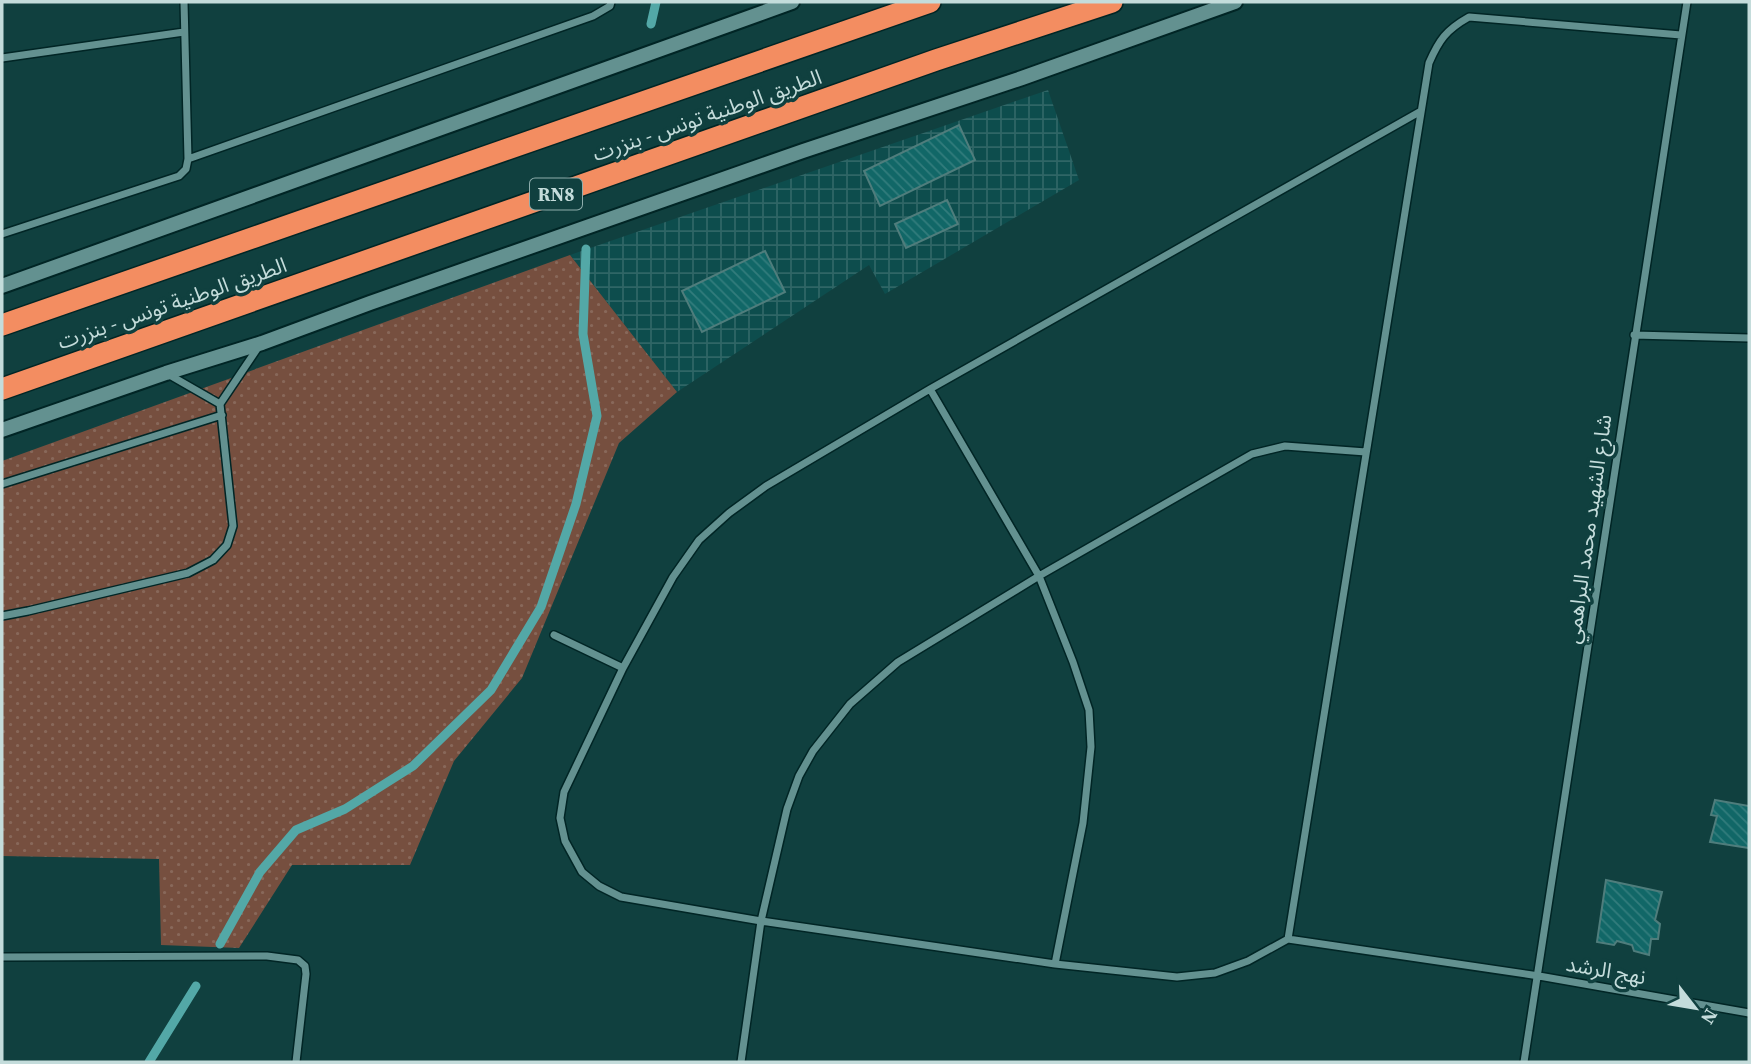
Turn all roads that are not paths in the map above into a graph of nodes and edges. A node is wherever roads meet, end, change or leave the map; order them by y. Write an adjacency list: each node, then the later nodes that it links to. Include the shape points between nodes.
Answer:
1 (184, 2): 8 (street)
2 (611, 2): 12 (street, via 593,16)
3 (792, 2): 14 (main road)
4 (930, 2): 15 (highway, الطريق الوطنية تونس - بنزرت)
5 (1112, 2): 20 (highway, الطريق الوطنية تونس - بنزرت / RN8)
6 (1235, 2): 18 (main road)
7 (1686, 2): 9 (street, شارع الشهيد محمد البراهمي)
8 (184, 32): 10 (street); 12 (street)
9 (1681, 35): 11 (street, via 1469,17 1451,27 1438,44 1429,63); 16 (street, شارع الشهيد محمد البراهمي)
10 (2, 58)
11 (1421, 111): 21 (street); 25 (street)
12 (188, 159): 13 (street, via 179,176)
13 (2, 234)
14 (2, 286)
15 (2, 326)
16 (1634, 335): 17 (street); 35 (street, شارع الشهيد محمد البراهمي)
17 (1749, 338)
18 (262, 343): 19 (main road); 22 (street)
19 (166, 373): 22 (street); 24 (main road)
20 (2, 389)
21 (930, 389): 27 (street); 30 (street, via 766,486 699,540)
22 (220, 404): 23 (street)
23 (222, 415): 26 (street); 28 (street, via 233,526 227,545 213,560 188,573)
24 (2, 430)
25 (1366, 452): 27 (street, via 1285,446 1252,454); 32 (street)
26 (2, 484)
27 (1039, 576): 31 (street, via 898,662 850,704 799,776); 34 (street, via 1089,710 1091,747 1083,823)
28 (2, 616)
29 (554, 635): 30 (street)
30 (623, 668): 31 (street, via 564,793 560,818 573,858 599,886 621,897)
31 (761, 921): 34 (street); 38 (street)
32 (1288, 939): 34 (street, via 1214,973 1177,976); 35 (street, نهج الرشد)
33 (2, 957): 37 (street, via 267,956 298,960 306,974)
34 (1055, 964)
35 (1539, 976): 36 (street, نهج الرشد); 39 (street, شارع الشهيد محمد البراهمي)
36 (1749, 1013)
37 (296, 1062)
38 (741, 1062)
39 (1524, 1062)

